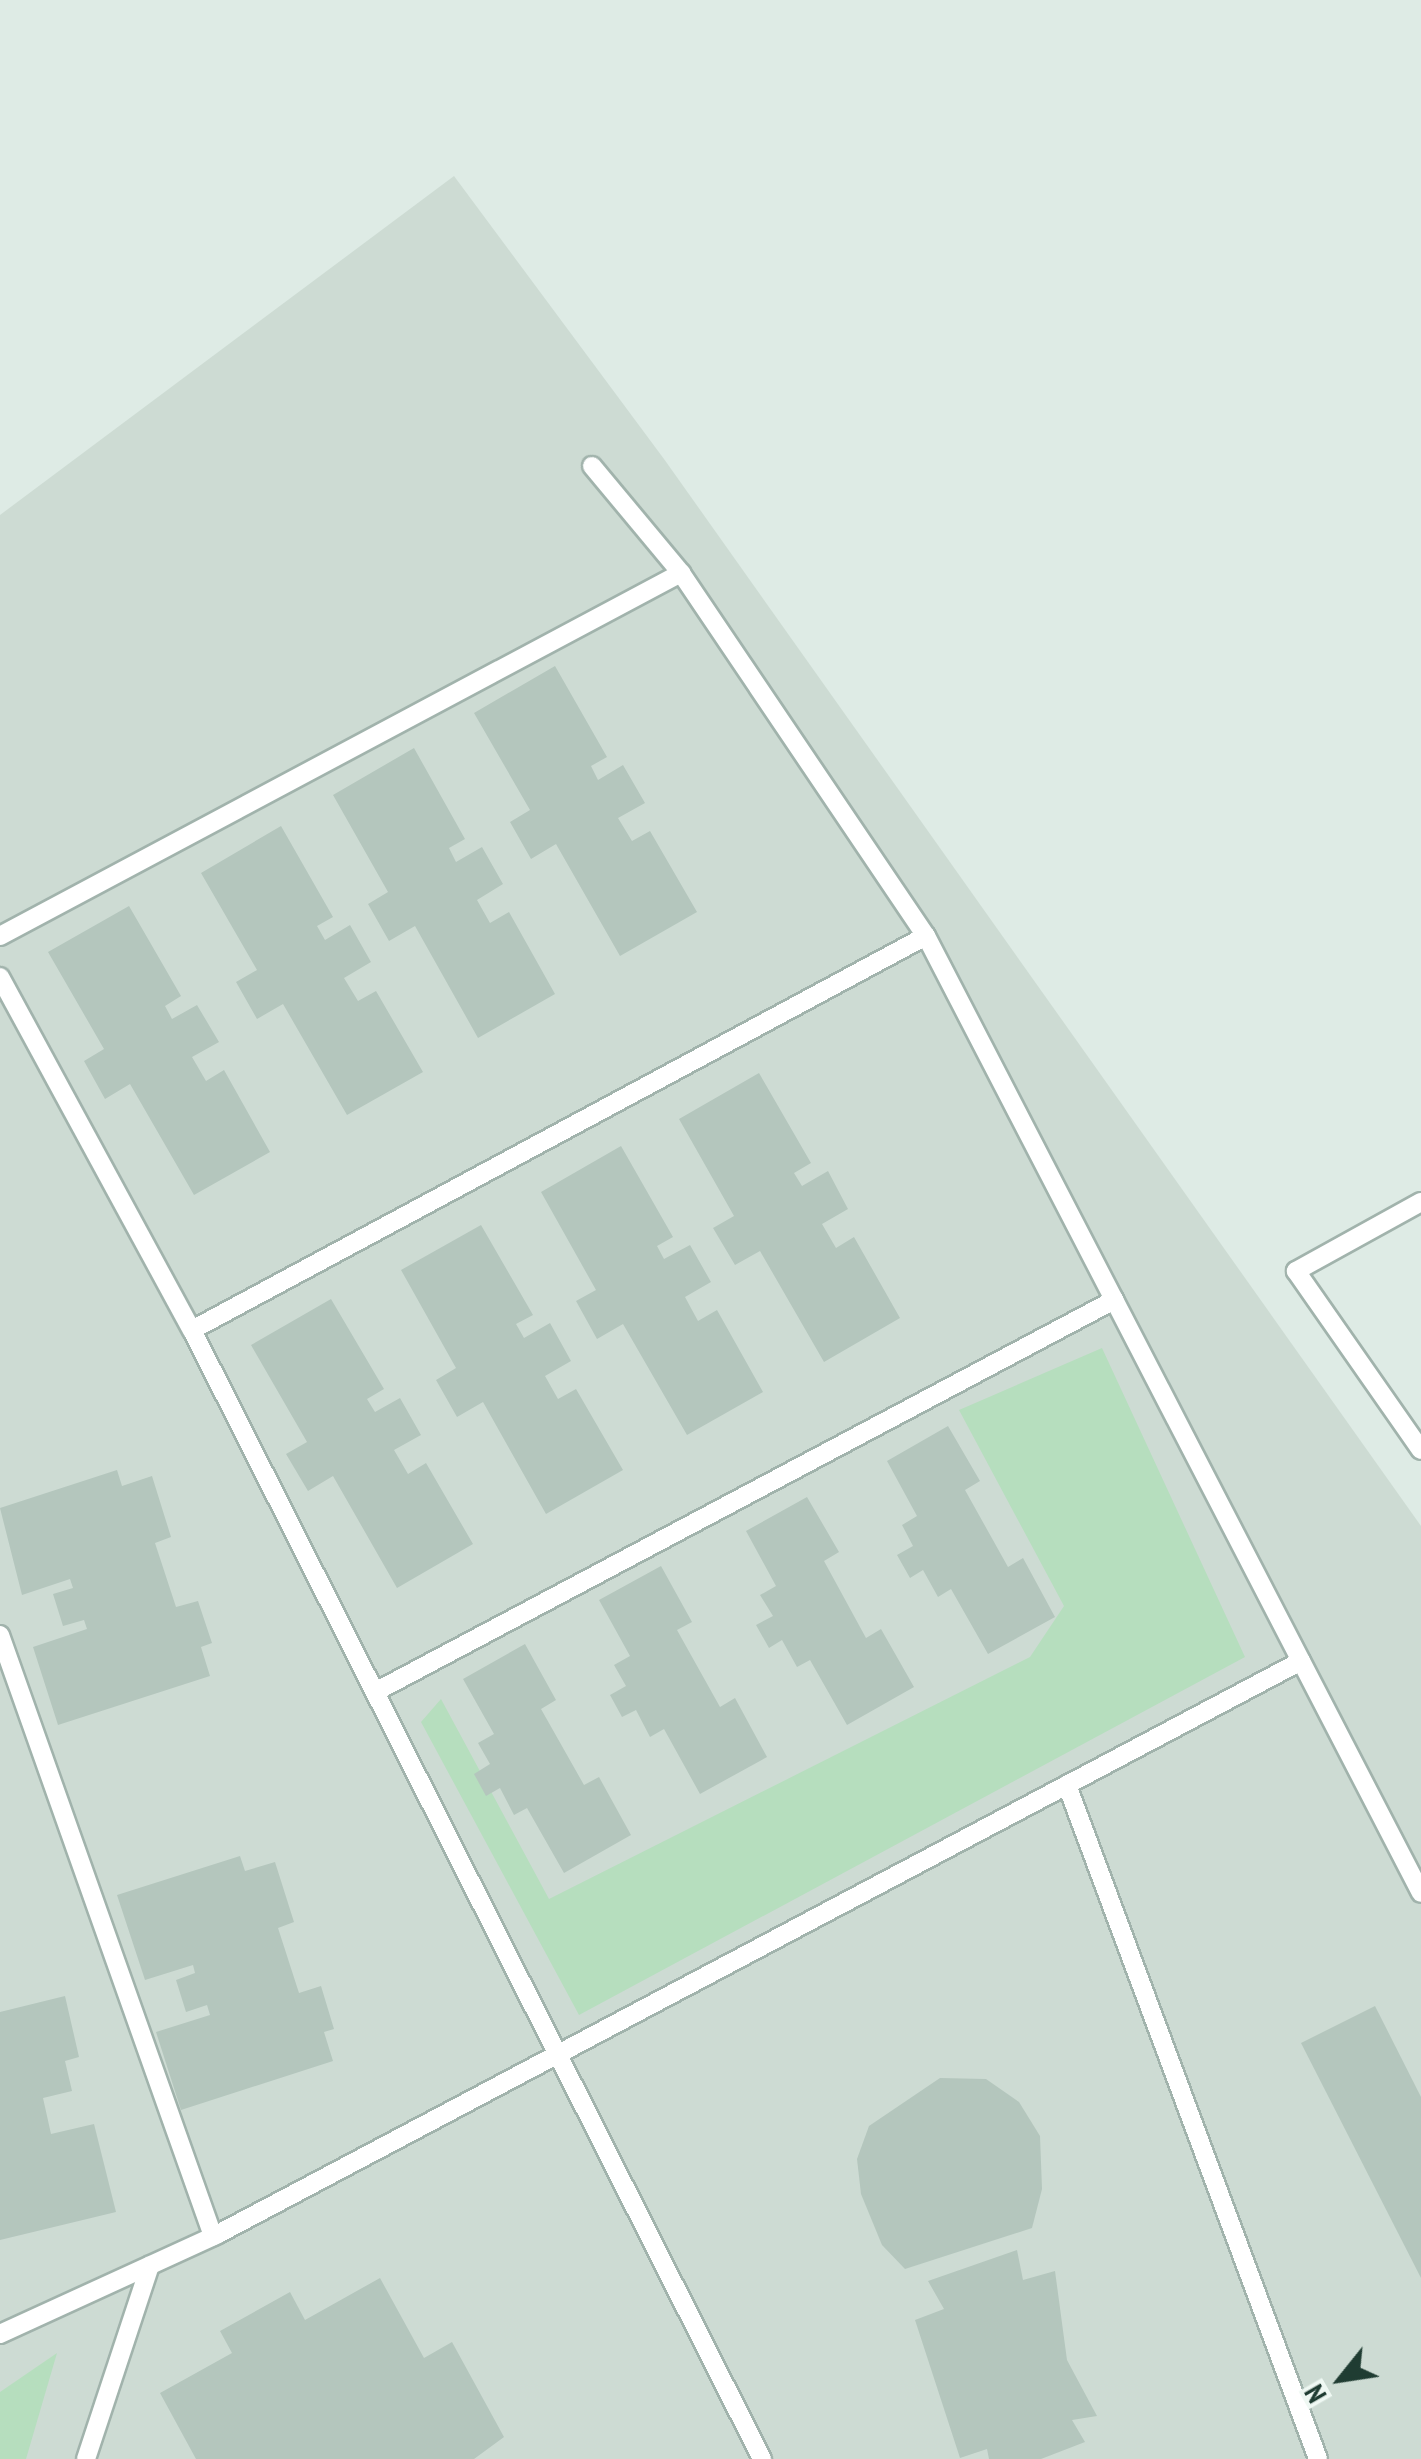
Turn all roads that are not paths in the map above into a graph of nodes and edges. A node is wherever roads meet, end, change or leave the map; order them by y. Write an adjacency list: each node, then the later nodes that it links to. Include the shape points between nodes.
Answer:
1 (592, 466): 2 (lane)
2 (681, 574): 3 (lane); 4 (lane)
3 (0, 936)
4 (926, 936): 7 (lane); 8 (lane)
5 (0, 977): 8 (lane)
6 (1421, 1202): 9 (lane, via 1296,1271)
7 (1114, 1300): 11 (lane); 12 (lane)
8 (192, 1330): 12 (lane)
9 (1421, 1450)
10 (0, 1636): 16 (lane)
11 (1301, 1661): 13 (lane); 14 (lane)
12 (375, 1692): 15 (lane)
13 (1067, 1785): 15 (lane); 21 (lane)
14 (1421, 1893)
15 (558, 2055): 16 (lane); 20 (lane)
16 (213, 2236): 17 (lane)
17 (150, 2264): 18 (lane); 19 (lane)
18 (0, 2334)
19 (86, 2459)
20 (762, 2459)
21 (1318, 2459)

